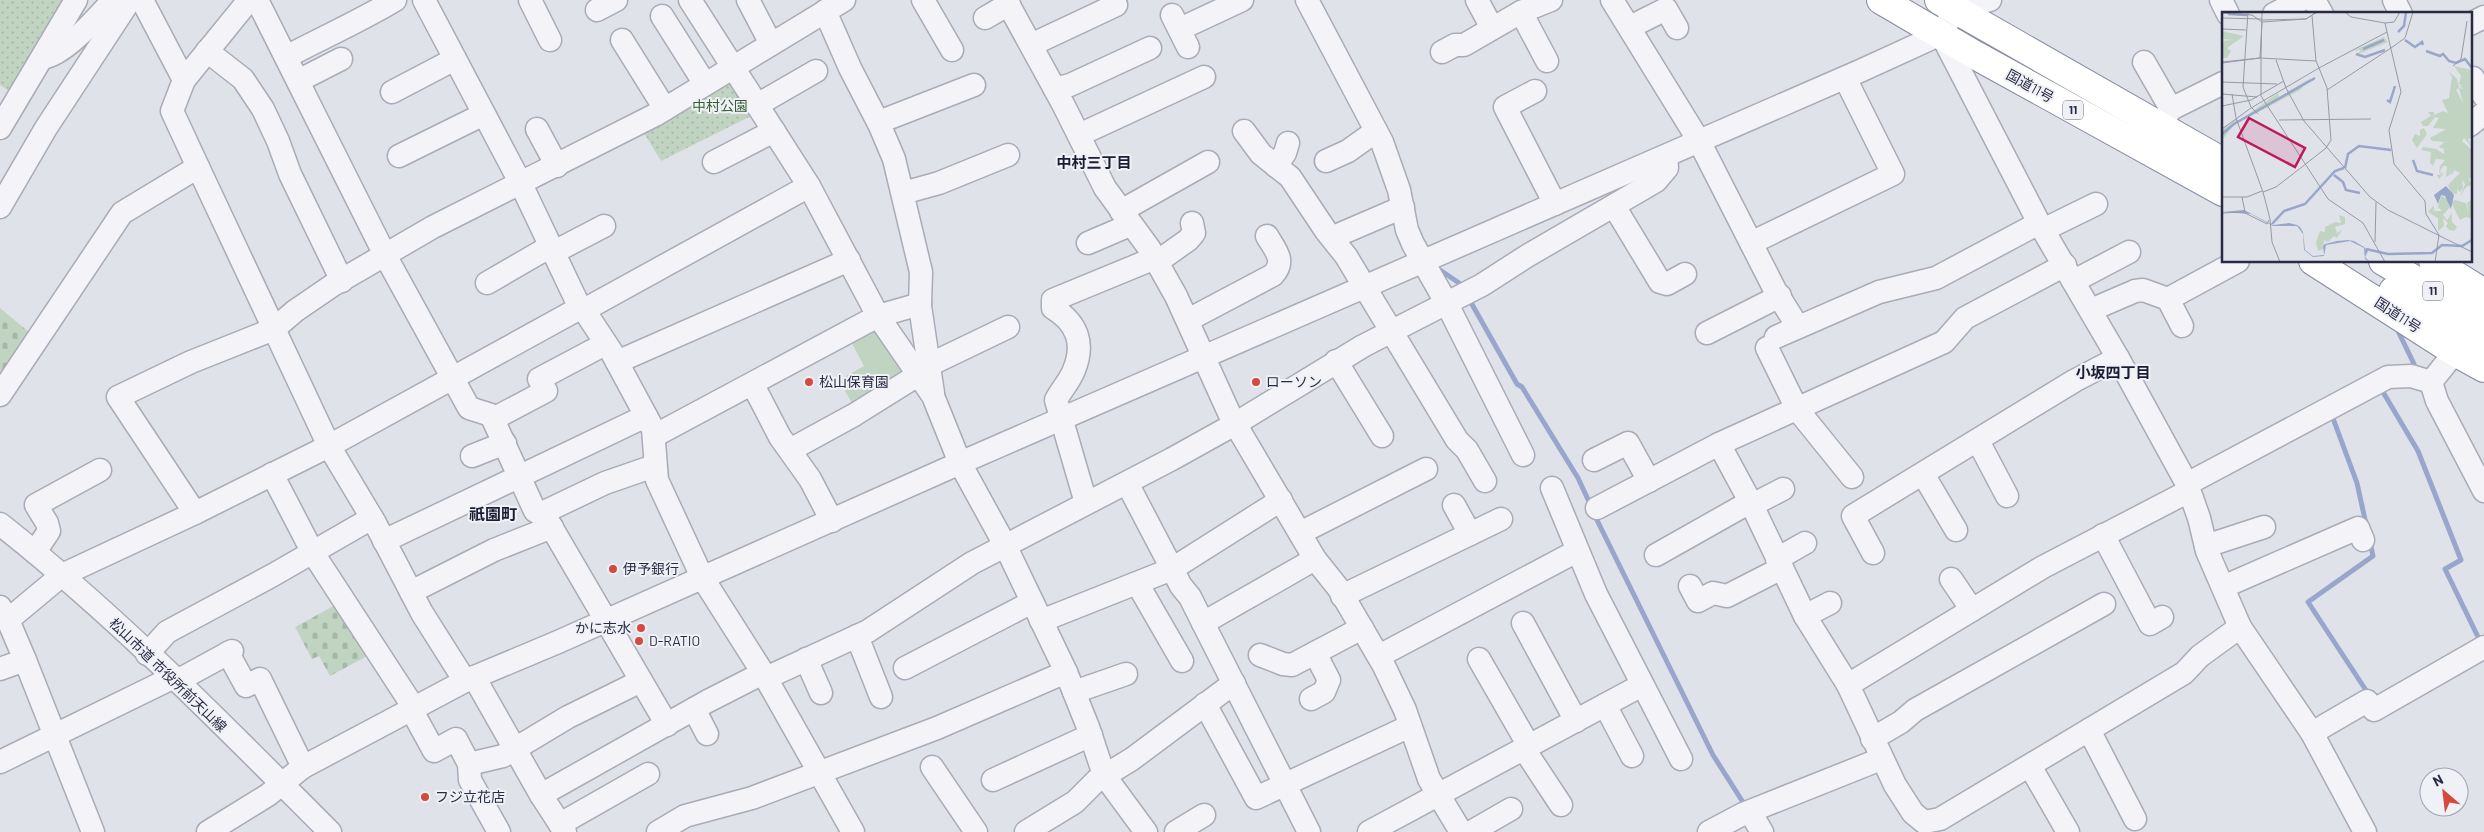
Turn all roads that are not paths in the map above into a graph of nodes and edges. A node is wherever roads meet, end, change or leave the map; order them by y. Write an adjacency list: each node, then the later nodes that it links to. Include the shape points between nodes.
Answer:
1 (76, 0): 48 (street)
2 (114, 0): 48 (street, via 53,55)
3 (395, 0): 49 (street)
4 (424, 0): 51 (street)
5 (530, 0): 40 (street)
6 (690, 0): 54 (street)
7 (748, 0): 42 (street)
8 (923, 0): 45 (street)
9 (1114, 0): 43 (street, via 1116,6)
10 (1242, 0): 38 (street)
11 (1307, 0): 78 (street)
12 (1477, 0): 36 (street)
13 (1551, 0): 26 (street)
14 (1612, 0): 35 (street)
15 (1881, 0): 39 (highway, 国道11号 / 11)
16 (1990, 0): 24 (street)
17 (2220, 0): 27 (street)
18 (2301, 0): 28 (street)
19 (2314, 0): 29 (street)
20 (2394, 0): 30 (street)
21 (262, 2): 46 (street); 49 (street)
22 (1008, 2): 33 (street); 43 (street)
23 (145, 3): 58 (street); 99 (street, via 46,128)
24 (1947, 5): 39 (street); 71 (highway, 国道11号 / 11)
25 (834, 6): 42 (street); 72 (street, via 850,68)
26 (1521, 12): 36 (street); 52 (street)
27 (2227, 12)
28 (2278, 12)
29 (2321, 12)
30 (2400, 12)
31 (662, 16): 60 (street)
32 (2484, 16): 34 (street)
33 (985, 18)
34 (2472, 23)
35 (1630, 27): 37 (street, via 1666,9); 80 (street)
36 (1492, 28): 47 (street, via 1464,45 1455,45)
37 (1677, 28)
38 (1180, 30)
39 (1941, 34): 57 (street); 94 (highway, 国道11号 / 11); 104 (street)
40 (550, 40)
41 (622, 40): 68 (street)
42 (771, 44): 54 (street)
43 (1031, 45): 63 (street)
44 (1150, 48): 63 (street)
45 (952, 50)
46 (207, 51): 58 (street); 122 (street, via 243,79 264,109 290,174)
47 (1442, 52)
48 (42, 57): 66 (street)
49 (286, 57): 59 (street)
50 (341, 59): 59 (street)
51 (455, 59): 65 (street); 70 (street)
52 (1547, 61)
53 (2144, 62): 71 (street)
54 (732, 68): 60 (street); 67 (street)
55 (816, 71): 67 (street)
56 (1204, 76): 79 (street)
57 (1845, 78): 80 (street); 107 (street, via 1893,174)
58 (184, 80): 91 (street, via 172,111)
59 (298, 81): 111 (street)
60 (705, 84): 68 (street)
61 (2222, 84): 71 (street)
62 (974, 85): 72 (street)
63 (1055, 89): 79 (street)
64 (1535, 91): 96 (street, via 1505,107)
65 (392, 92)
66 (8, 97): 74 (street)
67 (757, 105): 76 (street)
68 (665, 109): 89 (street)
69 (2484, 113): 73 (street)
70 (484, 114): 82 (street); 92 (street)
71 (2165, 118): 86 (highway, 国道11号 / 11)
72 (879, 122): 95 (street)
73 (2472, 123)
74 (0, 128)
75 (537, 129): 89 (street)
76 (774, 131): 87 (street); 93 (street)
77 (1244, 131): 90 (street, via 1261,154)
78 (1376, 131): 85 (street, via 1348,151); 100 (street, via 1392,166)
79 (1079, 135): 101 (street, via 1105,188)
80 (1699, 141): 84 (street); 107 (street)
81 (1288, 143): 90 (street)
82 (399, 156)
83 (1008, 156): 95 (street, via 939,183)
84 (1666, 156): 96 (street); 98 (street, via 1666,168 1656,181)
85 (1326, 161)
86 (2222, 161)
87 (714, 162)
88 (1208, 162): 101 (street)
89 (558, 166): 92 (street)
90 (1276, 166): 124 (street, via 1290,177)
91 (198, 168): 138 (street); 152 (street, via 122,213)
92 (520, 184): 109 (street); 111 (street, via 437,224)
93 (809, 186): 112 (street); 130 (street)
94 (2217, 191)
95 (903, 193): 128 (street, via 922,272)
96 (1555, 204): 114 (street)
97 (2096, 204): 104 (street)
98 (1614, 206): 121 (street, via 1660,282 1667,284); 129 (street)
99 (0, 207)
100 (1402, 207): 105 (street); 114 (street, via 1413,244)
101 (1126, 218): 108 (street); 113 (street)
102 (1192, 223): 113 (street, via 1194,233 1188,240)
103 (604, 226): 109 (street)
104 (2041, 226): 120 (street); 136 (street, via 1936,278 1892,288)
105 (1338, 235)
106 (1267, 236): 133 (street, via 1281,260 1280,268 1273,275)
107 (1751, 242): 126 (street)
108 (1088, 243)
109 (552, 249): 123 (street); 130 (street)
110 (2129, 252): 120 (street)
111 (385, 255): 122 (street); 149 (street)
112 (849, 260): 132 (street); 143 (street)
113 (1156, 260): 133 (street); 155 (street, via 1053,300 1053,308 1070,320 1078,338 1074,370 1056,400)
114 (1423, 262): 124 (street); 129 (street)
115 (2236, 262): 127 (street)
116 (2315, 262): 142 (highway, 国道11号)
117 (2344, 262): 141 (highway, 国道11号 / 11)
118 (2385, 262): 134 (highway, 11)
119 (2435, 262): 125 (highway, 11)
120 (2069, 273): 131 (street); 153 (street, via 1965,318 1944,342)
121 (1685, 274)
122 (342, 280): 138 (street)
123 (487, 283)
124 (1365, 287): 139 (street); 144 (street)
125 (2484, 292)
126 (1780, 296): 136 (street); 140 (street)
127 (2168, 299): 131 (street, via 2146,284); 135 (street)
128 (920, 304): 132 (street); 148 (street)
129 (1447, 304): 139 (street); 166 (street)
130 (582, 309): 143 (street); 149 (street)
131 (2091, 310): 145 (street)
132 (878, 316): 148 (street); 151 (street)
133 (1188, 320): 144 (street)
134 (2484, 321)
135 (2182, 326)
136 (1798, 327): 153 (street, via 1771,343)
137 (1008, 328): 148 (street)
138 (274, 329): 163 (street); 189 (street, via 190,362 118,397)
139 (1393, 331): 146 (street); 176 (street)
140 (1707, 333)
141 (2484, 344)
142 (2456, 352): 147 (highway, 国道11号); 150 (street)
143 (611, 353): 154 (street); 156 (street, via 540,379 546,391)
144 (1205, 357): 155 (street); 157 (street)
145 (2118, 358): 160 (street, via 2074,381); 180 (street)
146 (1336, 361): 157 (street); 159 (street)
147 (2484, 368)
148 (923, 370): 164 (street, via 854,415); 168 (street)
149 (453, 379): 156 (street, via 469,408); 163 (street)
150 (2431, 382): 180 (street, via 2411,376 2388,377); 182 (street, via 2437,402)
151 (752, 385): 158 (street); 164 (street)
152 (0, 395)
153 (1797, 409): 162 (street); 175 (street)
154 (646, 416): 158 (street); 174 (street)
155 (1063, 418): 168 (street); 185 (street)
156 (493, 419): 161 (street)
157 (1235, 424): 178 (street); 184 (street)
158 (654, 436): 169 (street)
159 (1382, 436)
160 (1978, 441): 173 (street); 183 (street)
161 (505, 443): 167 (street); 174 (street)
162 (1719, 444): 177 (street); 186 (street)
163 (329, 446): 172 (street); 190 (street)
164 (790, 450): 193 (street)
165 (1598, 452): 177 (street, via 1628,443)
166 (1522, 455)
167 (472, 456)
168 (960, 462): 193 (street); 203 (street)
169 (654, 466): 192 (street, via 605,483); 214 (street, via 657,480)
170 (1426, 469): 197 (street)
171 (100, 470): 206 (street, via 36,505 49,531)
172 (272, 474): 189 (street); 207 (street)
173 (1923, 474): 196 (street); 208 (street, via 1853,516)
174 (520, 477): 192 (street, via 535,511); 201 (street)
175 (1852, 477)
176 (1485, 481)
177 (1649, 481): 188 (street)
178 (1127, 483): 185 (street); 212 (street)
179 (1554, 487): 205 (street)
180 (2188, 487): 199 (street); 204 (street)
181 (1783, 489): 186 (street)
182 (2484, 491)
183 (2007, 496)
184 (1281, 500): 197 (street); 212 (street)
185 (1086, 503): 203 (street)
186 (1751, 504): 209 (street); 211 (street)
187 (1454, 505): 198 (street)
188 (1597, 508)
189 (195, 513): 213 (street)
190 (372, 518): 201 (street); 207 (street)
191 (1501, 519): 198 (street)
192 (546, 520): 219 (street); 228 (street)
193 (832, 521): 214 (street)
194 (0, 524): 206 (street, 松山市道 市役所前天山線)
195 (2264, 527): 204 (street)
196 (1956, 530)
197 (1300, 533): 210 (street)
198 (1470, 534): 220 (street)
199 (2103, 536): 223 (street, via 2043,567); 227 (street, via 2150,624)
200 (2362, 540): 218 (street, via 2358,528)
201 (384, 541): 219 (street)
202 (1805, 543): 211 (street)
203 (1005, 545): 224 (street); 233 (street)
204 (2206, 546): 218 (street)
205 (1577, 551): 238 (street); 252 (street)
206 (35, 552): 213 (street, 松山市道 市役所前天山線)
207 (313, 553): 236 (street, via 167,632); 259 (street)
208 (1873, 553)
209 (1656, 555)
210 (1315, 559): 220 (street); 229 (street)
211 (1779, 564): 217 (street, via 1727,596 1713,593 1698,602); 226 (street)
212 (1172, 569): 216 (street); 229 (street)
213 (62, 575): 225 (street); 236 (street, 松山市道 市役所前天山線)
214 (702, 577): 228 (street); 246 (street)
215 (1951, 578): 223 (street)
216 (1137, 583): 224 (street); 242 (street)
217 (1690, 586)
218 (2223, 587): 231 (street)
219 (411, 592): 248 (street)
220 (1342, 596): 232 (street)
221 (1830, 603): 226 (street)
222 (2104, 604): 271 (street, via 1916,710)
223 (1972, 610): 253 (street)
224 (1037, 612): 243 (street); 250 (street)
225 (4, 614): 241 (street)
226 (1804, 616): 253 (street)
227 (2162, 617)
228 (606, 620): 248 (street); 249 (street)
229 (1203, 623): 251 (street)
230 (1523, 624): 261 (street)
231 (2240, 627): 264 (street, via 2200,656 2184,673); 265 (street)
232 (1362, 628): 235 (street); 238 (street)
233 (856, 636): 239 (street); 255 (street)
234 (2484, 646): 265 (street, via 2374,710 2367,702)
235 (1315, 652): 237 (street, via 1292,665); 256 (street, via 1329,680 1324,692)
236 (148, 654): 247 (street, 松山市道 市役所前天山線)
237 (1260, 655)
238 (1379, 656): 263 (street)
239 (806, 659): 246 (street); 254 (street)
240 (1479, 659): 269 (street)
241 (24, 660): 244 (street); 268 (street)
242 (1182, 660)
243 (905, 668)
244 (0, 669)
245 (1126, 674): 250 (street)
246 (765, 676): 260 (street); 279 (street)
247 (175, 679): 268 (street); 277 (street, via 230,652 246,686 260,679); 284 (street, 松山市道 市役所前天山線)
248 (470, 679): 259 (street); 270 (street)
249 (641, 681): 262 (street); 270 (street, via 568,717)
250 (1070, 682): 267 (street); 279 (street)
251 (1234, 682): 257 (street); 283 (street)
252 (1642, 685): 258 (street); 273 (street)
253 (1848, 685): 271 (street)
254 (821, 694)
255 (881, 697)
256 (1311, 699)
257 (1205, 704): 281 (street); 283 (street, via 1256,798)
258 (1605, 705): 261 (street); 272 (street)
259 (413, 708): 275 (street, via 434,751 456,739); 277 (street)
260 (694, 709): 262 (street); 266 (street)
261 (1576, 721): 269 (street)
262 (667, 725): 285 (street)
263 (1410, 726): 283 (street); 286 (street, via 1429,779)
264 (2088, 730): 276 (street); 291 (street)
265 (2312, 732): 311 (street)
266 (707, 734)
267 (1091, 735): 281 (street); 282 (street)
268 (54, 736): 274 (street); 295 (street)
269 (1527, 748): 286 (street); 287 (street)
270 (515, 749): 275 (street, via 503,756); 285 (street)
271 (1876, 749): 289 (street); 292 (street, via 1913,813)
272 (1632, 756)
273 (1681, 759)
274 (0, 762)
275 (470, 764): 298 (street, via 470,780)
276 (2030, 766): 292 (street); 310 (street)
277 (303, 767): 284 (street)
278 (932, 767): 300 (street)
279 (819, 772): 294 (street); 299 (street, via 752,798 685,816)
280 (648, 774): 293 (street)
281 (1104, 776): 301 (street, via 1075,802); 302 (street)
282 (992, 780)
283 (1286, 783): 304 (street)
284 (282, 784): 296 (street); 297 (street, 松山市道 市役所前天山線)
285 (541, 795): 293 (street)
286 (1439, 795): 305 (street); 306 (street)
287 (1561, 805)
288 (1511, 810): 307 (street)
289 (1750, 812): 308 (street); 309 (street)
290 (1204, 814): 303 (street)
291 (2135, 819)
292 (1934, 827)
293 (562, 828)
294 (844, 830)
295 (92, 832)
296 (208, 832)
297 (330, 832)
298 (499, 832)
299 (658, 832)
300 (976, 832)
301 (1026, 832)
302 (1146, 832)
303 (1176, 832)
304 (1309, 832)
305 (1369, 832)
306 (1461, 832)
307 (1471, 832)
308 (1708, 832)
309 (1762, 832)
310 (2068, 832)
311 (2365, 832)

